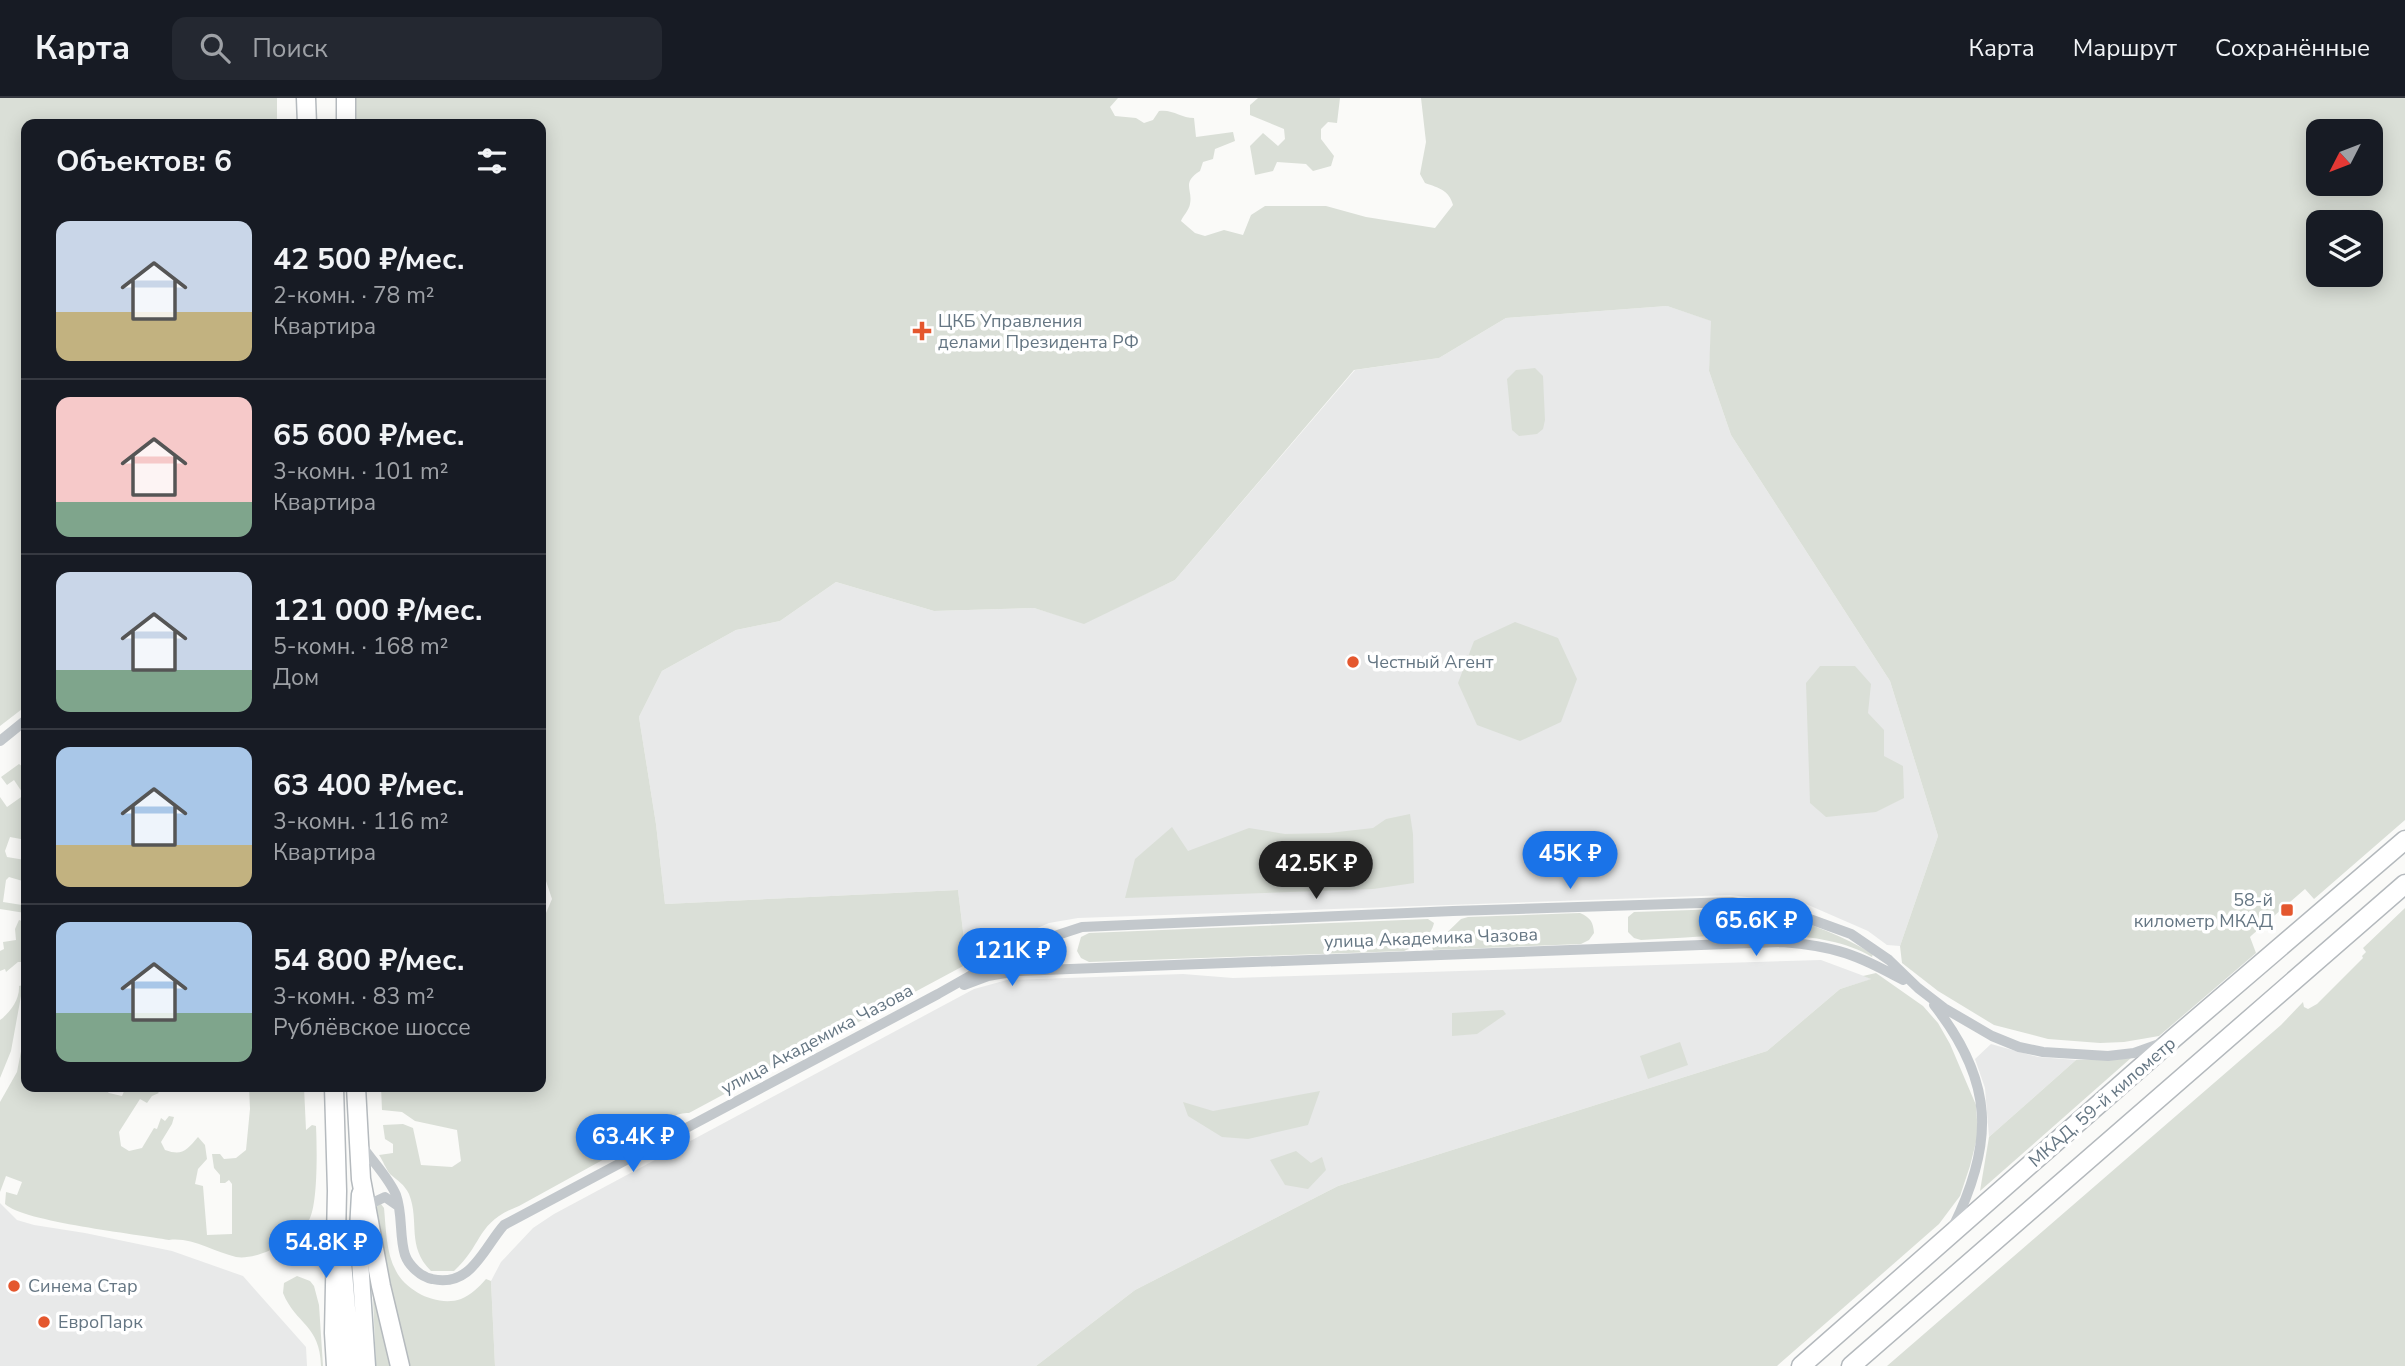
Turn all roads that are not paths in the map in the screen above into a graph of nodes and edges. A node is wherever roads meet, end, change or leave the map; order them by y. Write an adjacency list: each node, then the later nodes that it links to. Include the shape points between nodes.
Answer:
1 (306, 98): 3 (main road)
2 (346, 98): 4 (main road)
3 (307, 119)
4 (346, 119)
5 (21, 724): 6 (street)
6 (0, 741)
7 (2405, 840): 11 (main road, МКАД, 59-й километр)
8 (2405, 884): 25 (main road, МКАД, 59-й километр)
9 (1922, 991): 10 (street, улица Академика Чазова, via 1849,953 1819,944 1782,942 1018,971 988,976); 10 (street, улица Академика Чазова, via 1889,960 1851,934 1796,914 1732,902 1082,927 1021,947); 11 (street, улица Академика Чазова, via 1992,1036 2043,1052 2108,1056 2134,1053); 19 (street, улица Академика Чазова, via 1968,1057 1982,1100 1983,1133 1976,1170)
10 (939, 994): 17 (street, улица Академика Чазова, via 504,1225 469,1272 457,1279 428,1278 414,1269 405,1255)
11 (2174, 1038): 19 (main road, МКАД, 59-й километр)
12 (334, 1092): 16 (main road)
13 (356, 1092): 14 (main road)
14 (358, 1141): 15 (main road); 17 (street, улица Академика Чазова, via 390,1185)
15 (361, 1179): 18 (main road); 22 (main road, via 358,1230)
16 (337, 1191): 20 (main road); 21 (main road)
17 (398, 1206): 18 (street, via 385,1196 372,1203)
18 (367, 1213): 23 (main road)
19 (1948, 1237): 24 (main road, МКАД, 59-й километр)
20 (335, 1366)
21 (352, 1366)
22 (367, 1366)
23 (400, 1366)
24 (1801, 1366)
25 (1851, 1366)

